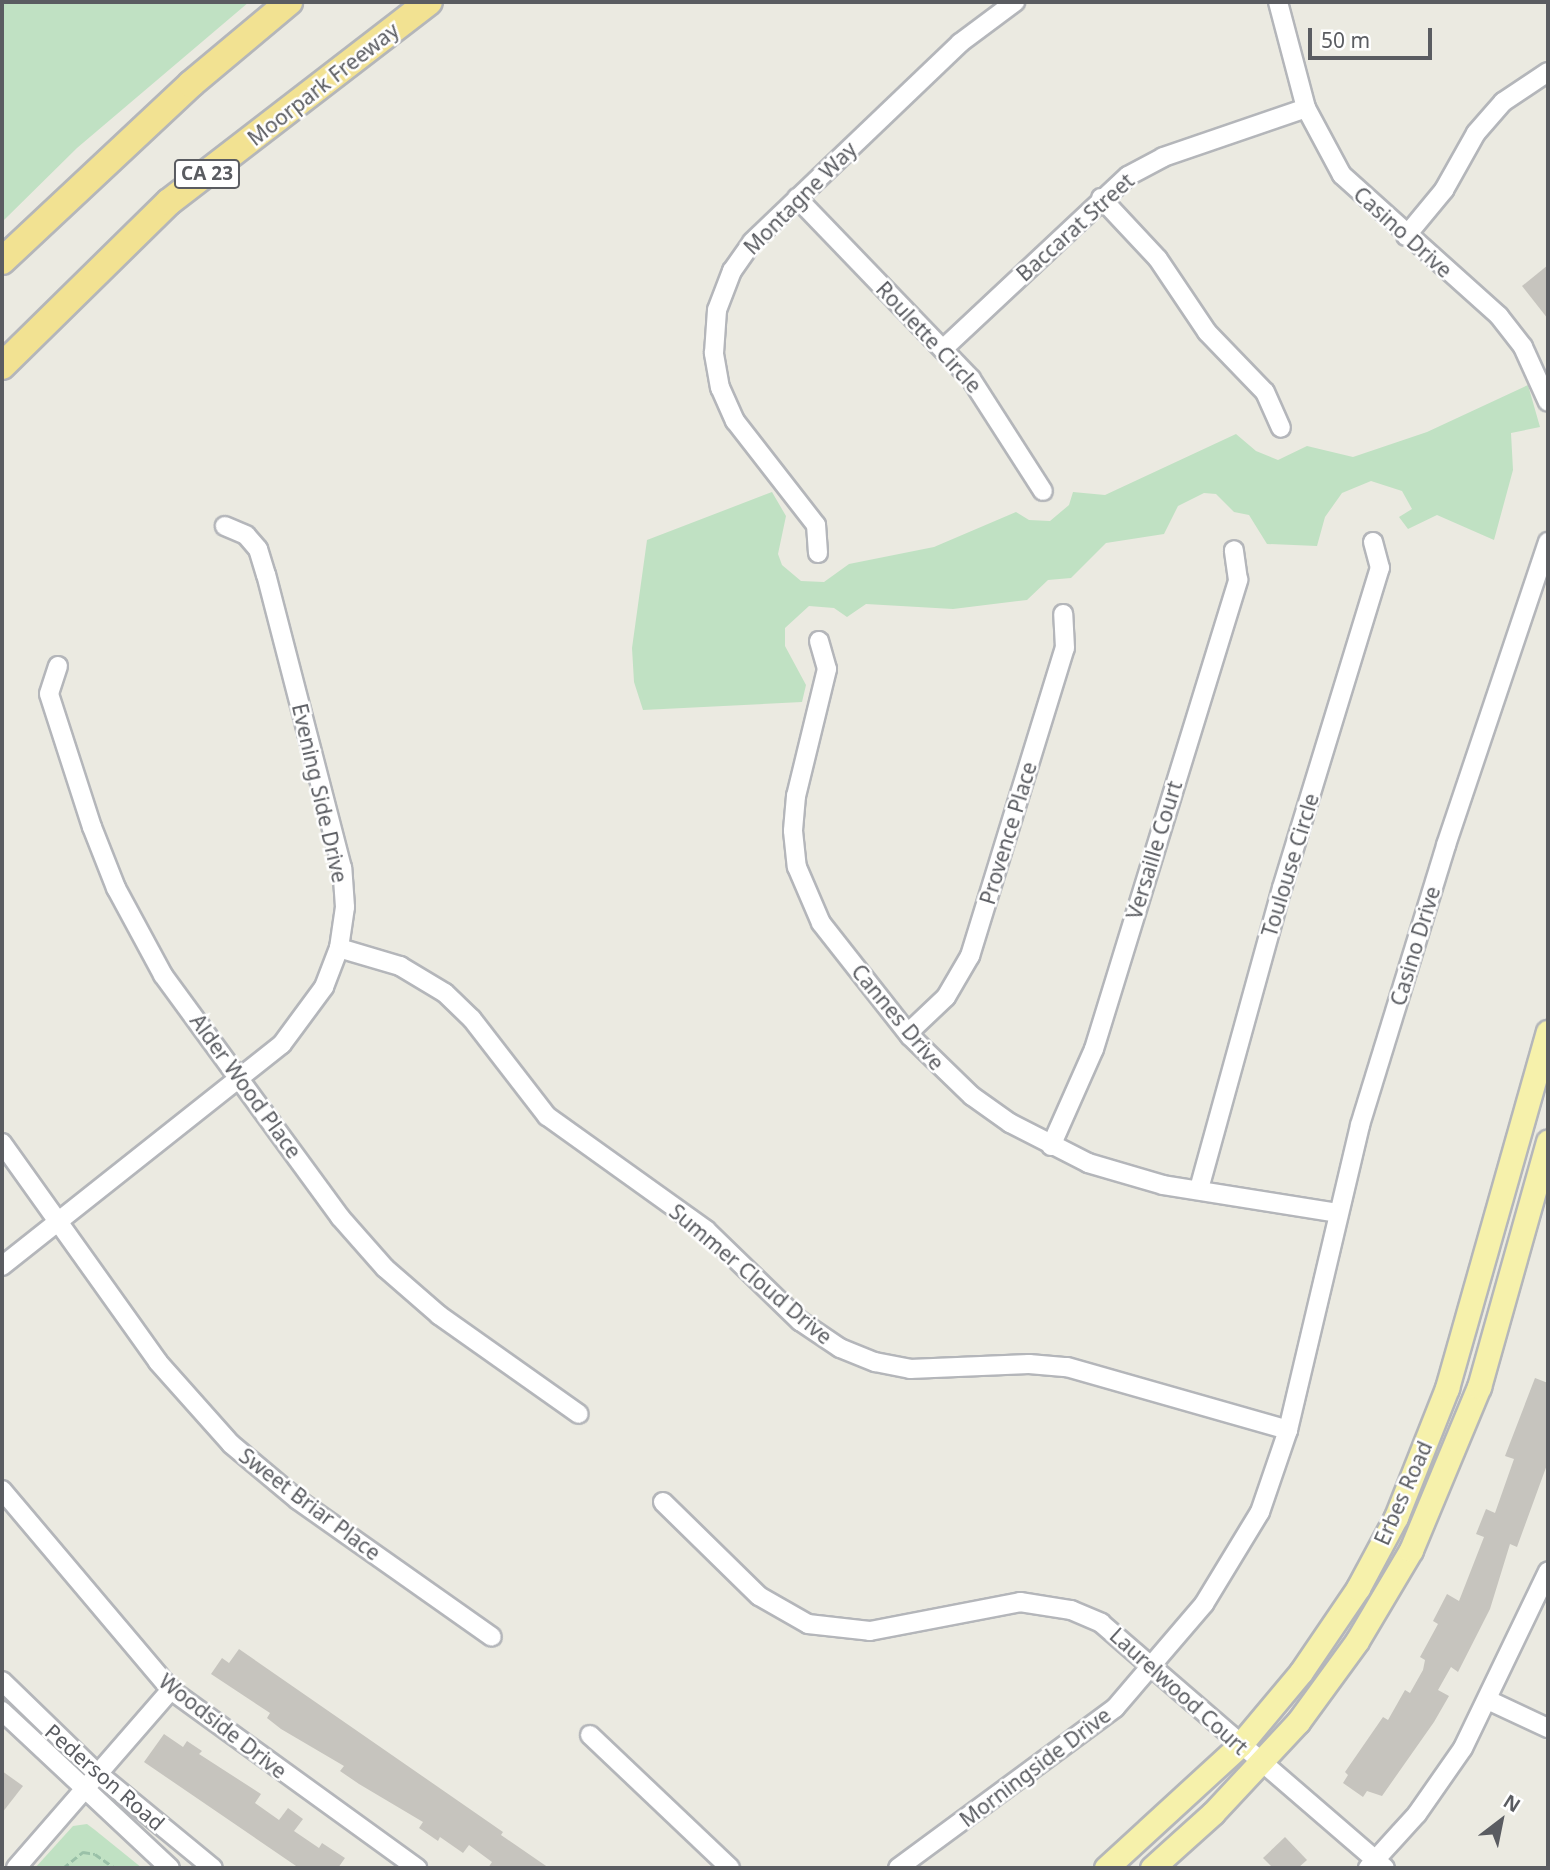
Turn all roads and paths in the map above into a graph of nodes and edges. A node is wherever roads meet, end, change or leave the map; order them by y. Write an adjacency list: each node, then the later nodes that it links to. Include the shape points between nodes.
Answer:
1 (289, 2): 10 (highway, via 191,84)
2 (429, 2): 12 (highway, Moorpark Freeway / CA 23, via 169,202)
3 (1014, 2): 7 (street, Montagne Way, via 960,43)
4 (1278, 2): 6 (street, Casino Drive)
5 (1548, 72): 9 (street, via 1503,102 1476,134 1444,190)
6 (1306, 108): 8 (street, Baccarat Street, via 1163,157); 9 (street, Casino Drive, via 1342,175)
7 (797, 198): 11 (street, Roulette Circle); 20 (street, Montagne Way, via 752,242 732,271 717,310 714,353 720,388 735,421 816,525)
8 (1101, 198): 11 (street, Baccarat Street); 14 (street, via 1158,259 1208,332 1265,392)
9 (1406, 236): 13 (street, Casino Drive, via 1499,316 1523,347)
10 (2, 261)
11 (943, 349): 15 (street, Roulette Circle, via 992,405)
12 (2, 366)
13 (1548, 402)
14 (1281, 428)
15 (1043, 491)
16 (225, 526): 24 (street, Evening Side Drive, via 252,542 266,575 342,868 345,907)
17 (1373, 542): 31 (street, Toulouse Circle, via 1380,568 1282,888)
18 (1234, 550): 30 (street, Versaille Court, via 1238,580 1094,1049)
19 (1547, 551): 32 (street, Casino Drive, via 1446,845 1360,1125)
20 (818, 553)
21 (1063, 614): 26 (street, Provence Place, via 1065,648 970,956 946,997)
22 (819, 640): 26 (street, Cannes Drive, via 827,669 796,796 797,867 821,923)
23 (58, 666): 27 (street, Alder Wood Place, via 49,694 116,888 163,975)
24 (339, 948): 27 (street, Evening Side Drive, via 324,987 304,1019); 37 (street, Summer Cloud Drive, via 400,966 445,993 472,1019 547,1116 706,1230 800,1321 839,1348 910,1369 1028,1364 1068,1367)
25 (1548, 1032): 49 (main road, Erbes Road, via 1447,1388 1396,1517 1358,1588 1301,1672)
26 (908, 1033): 30 (street, Cannes Drive, via 972,1096)
27 (242, 1077): 33 (street, Evening Side Drive); 36 (street, Alder Wood Place, via 340,1217 385,1268 439,1315)
28 (1548, 1142): 50 (main road, Erbes Road, via 1479,1387 1426,1520 1376,1612 1338,1669)
29 (2, 1143): 33 (street, Sweet Briar Place)
30 (1051, 1146): 31 (street, Cannes Drive, via 1125,1175)
31 (1199, 1189): 32 (street, Cannes Drive)
32 (1338, 1213): 35 (street, Casino Drive)
33 (61, 1220): 34 (street, Evening Side Drive); 41 (street, Sweet Briar Place, via 158,1362 231,1444 298,1500)
34 (2, 1266)
35 (1306, 1354): 37 (street, Morningside Drive)
36 (579, 1414)
37 (1288, 1430): 42 (street, Morningside Drive, via 1273,1481 1238,1553)
38 (2, 1490): 44 (street, Woodside Drive)
39 (663, 1502): 42 (street, Laurelwood Court, via 759,1596 808,1623 870,1631 994,1605 1042,1603 1101,1623)
40 (1548, 1572): 45 (street)
41 (492, 1637)
42 (1154, 1666): 49 (street, Laurelwood Court); 61 (street, Morningside Drive, via 1079,1739)
43 (2, 1681): 51 (street, Pederson Road)
44 (171, 1690): 51 (street); 59 (street, Woodside Drive)
45 (1490, 1701): 47 (street); 53 (street, via 1441,1783)
46 (2, 1711): 52 (street, Pederson Road)
47 (1548, 1728)
48 (590, 1735): 60 (street)
49 (1240, 1745): 50 (street, Laurelwood Court); 62 (main road, Erbes Road)
50 (1260, 1763): 53 (street, Laurelwood Court); 63 (main road, Erbes Road)
51 (96, 1772): 52 (street); 58 (street, Pederson Road)
52 (81, 1789): 54 (street); 57 (street, Pederson Road)
53 (1376, 1866)
54 (16, 1868)
55 (63, 1868): 56 (path, via 83,1852)
56 (115, 1868)
57 (170, 1868)
58 (213, 1868)
59 (417, 1868)
60 (730, 1868)
61 (898, 1868)
62 (1106, 1868)
63 (1152, 1868)

